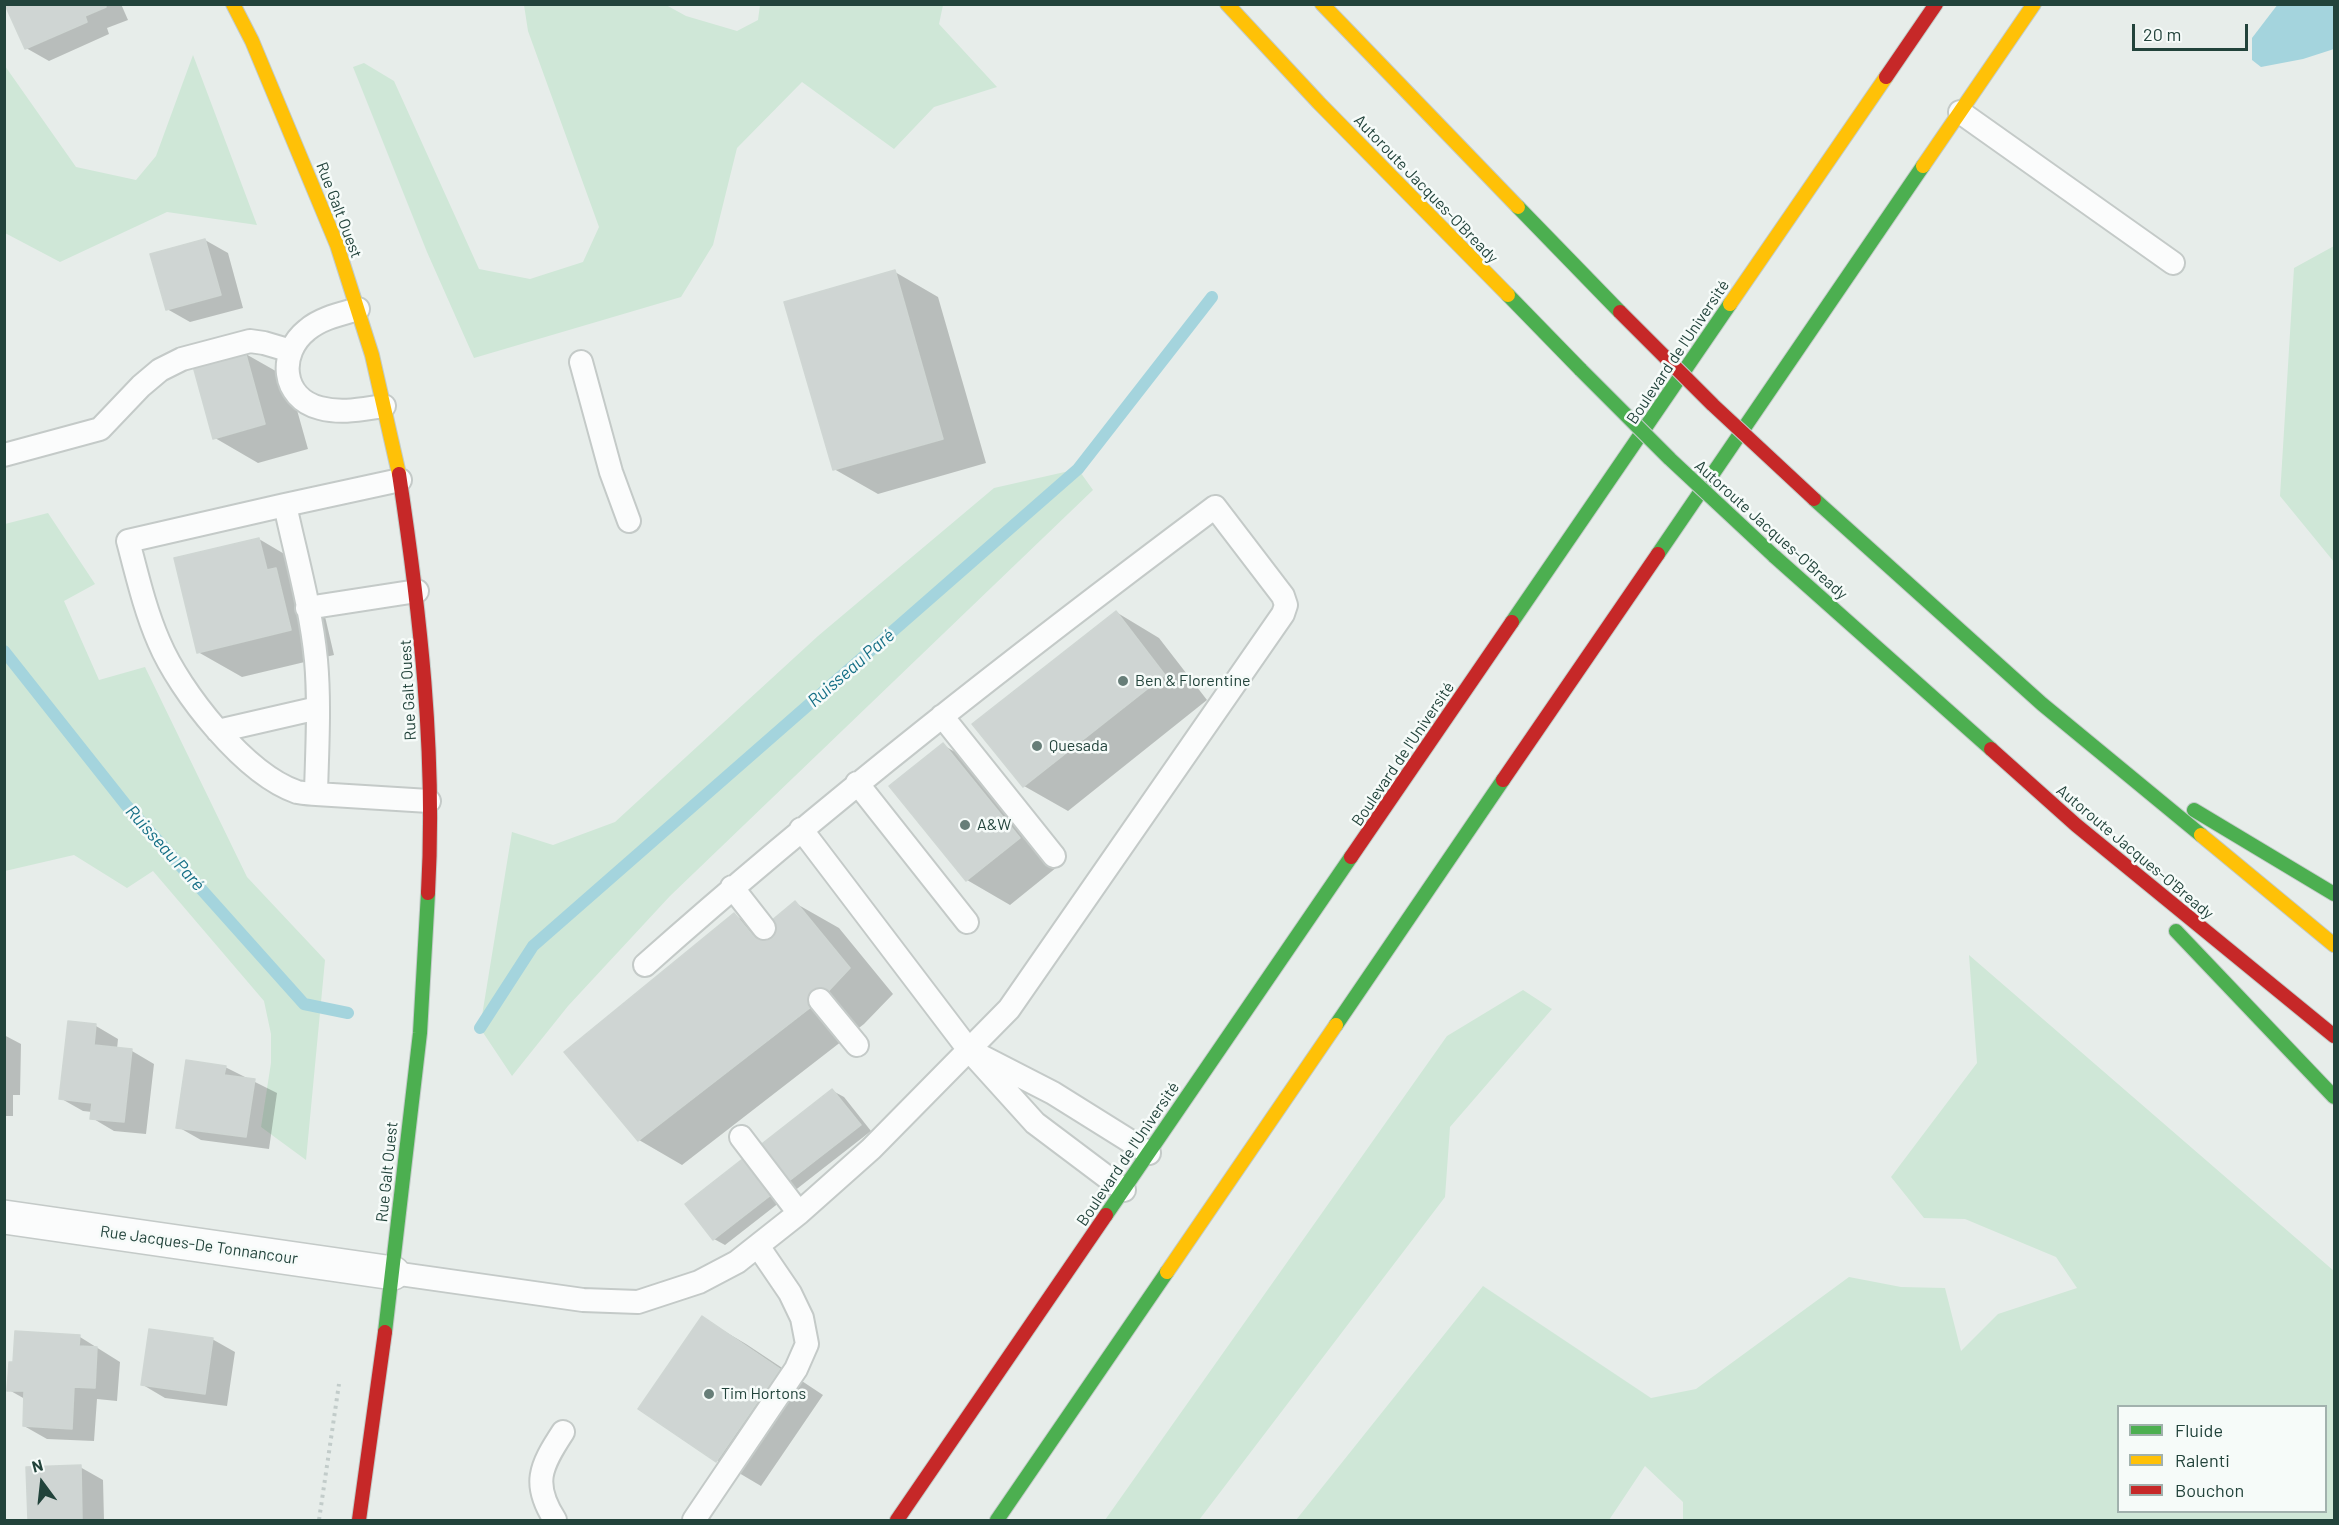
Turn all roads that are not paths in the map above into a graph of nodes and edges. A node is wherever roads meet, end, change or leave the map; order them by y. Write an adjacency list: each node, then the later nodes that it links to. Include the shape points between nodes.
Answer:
1 (1227, 4): 25 (main road, Autoroute Jacques-O'Bready, bridge, via 1326,111 1670,459)
2 (1322, 4): 21 (main road, bridge, via 1713,405 1992,660)
3 (1936, 4): 42 (main road, Boulevard de l'Université)
4 (2034, 4): 6 (main road)
5 (234, 5): 8 (main road, Rue Galt Ouest, via 337,244)
6 (1960, 112): 7 (lane); 55 (main road)
7 (2173, 264)
8 (358, 309): 9 (lane, via 317,323); 11 (main road, Rue Galt Ouest)
9 (291, 351): 11 (lane, via 287,364 289,380 296,394 310,405 336,411); 12 (lane, via 250,341 182,359 147,381 100,429)
10 (581, 362): 15 (lane, via 611,472)
11 (384, 406): 13 (main road, Rue Galt Ouest)
12 (4, 455)
13 (400, 480): 14 (lane); 16 (main road, Rue Galt Ouest)
14 (285, 506): 17 (lane); 20 (lane, via 128,541 160,645)
15 (629, 521)
16 (417, 591): 17 (lane); 24 (main road, Rue Galt Ouest, via 425,675)
17 (307, 608): 18 (lane, via 316,660)
18 (318, 708): 20 (lane); 23 (lane)
19 (942, 716): 22 (lane); 27 (lane); 39 (lane, via 1215,507 1285,601 1285,610 1255,656 1016,1000)
20 (218, 731): 23 (lane, via 265,773 298,792)
21 (2105, 757): 29 (main road); 34 (main road)
22 (857, 783): 26 (lane); 32 (lane)
23 (316, 794): 24 (lane)
24 (429, 801): 47 (main road, Rue Galt Ouest, via 431,839 420,1033)
25 (2076, 825): 30 (main road); 37 (main road, Autoroute Jacques-O'Bready)
26 (801, 829): 28 (lane); 39 (lane)
27 (1054, 856)
28 (732, 887): 33 (lane); 35 (lane)
29 (2334, 894)
30 (2149, 902)
31 (2165, 918): 40 (main road)
32 (968, 921)
33 (764, 928)
34 (2334, 945)
35 (645, 965)
36 (820, 1000): 38 (lane)
37 (2334, 1036)
38 (857, 1045)
39 (969, 1050): 42 (lane, via 1053,1093); 43 (lane, via 1035,1123); 44 (lane, via 871,1149)
40 (2334, 1097)
41 (741, 1137): 44 (lane)
42 (1149, 1153): 43 (main road, Boulevard de l'Université)
43 (1124, 1190): 54 (main road, Boulevard de l'Université)
44 (798, 1213): 46 (lane)
45 (4, 1218): 47 (street, Rue Jacques-De Tonnancour)
46 (758, 1245): 47 (lane, via 707,1278 638,1302 583,1300); 53 (lane, via 799,1309 807,1344 796,1369)
47 (393, 1273): 48 (main road, Rue Galt Ouest)
48 (377, 1402): 50 (main road, Rue Galt Ouest); 51 (main road, Rue Galt Ouest)
49 (562, 1432): 52 (lane, via 540,1479 541,1493)
50 (377, 1493)
51 (359, 1521)
52 (555, 1521)
53 (694, 1521)
54 (897, 1521)
55 (997, 1521)

